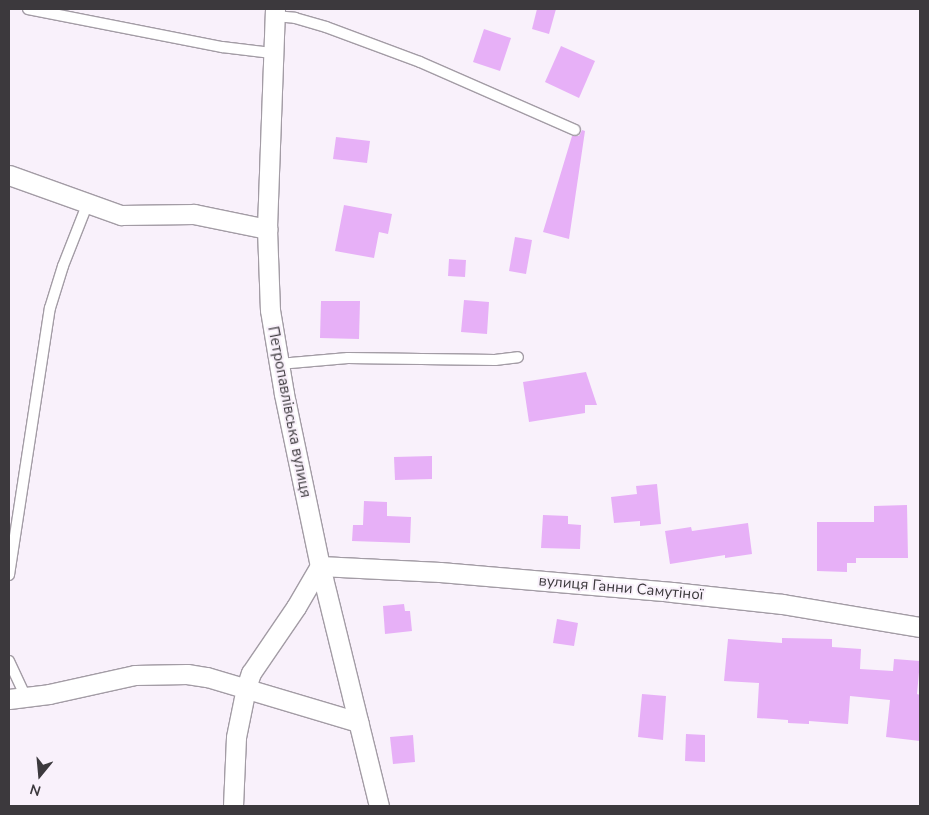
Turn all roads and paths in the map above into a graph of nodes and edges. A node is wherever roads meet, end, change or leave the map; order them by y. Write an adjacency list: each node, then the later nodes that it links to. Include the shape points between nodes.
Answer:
1 (28, 9): 3 (lane, via 222,48)
2 (274, 12): 3 (street, Петропавлівська вулиця); 4 (lane, via 319,24 404,55)
3 (272, 53): 7 (street, Петропавлівська вулиця)
4 (575, 130)
5 (9, 175): 6 (street)
6 (87, 205): 7 (street, via 121,215 194,214); 11 (lane, via 50,308)
7 (267, 230): 9 (street, Петропавлівська вулиця, via 270,310)
8 (518, 356): 9 (lane, via 495,360 348,358)
9 (279, 364): 10 (street, Петропавлівська вулиця)
10 (320, 566): 12 (street, вулиця Ганни Самутіної, via 432,571 682,593 782,604); 14 (street, via 255,666); 16 (street, Петропавлівська вулиця)
11 (9, 574)
12 (920, 627)
13 (9, 661): 15 (lane)
14 (246, 688): 15 (street, via 207,677 160,673); 16 (street); 17 (street, via 236,738)
15 (18, 698)
16 (358, 722): 18 (street, Петропавлівська вулиця)
17 (233, 806)
18 (379, 806)

